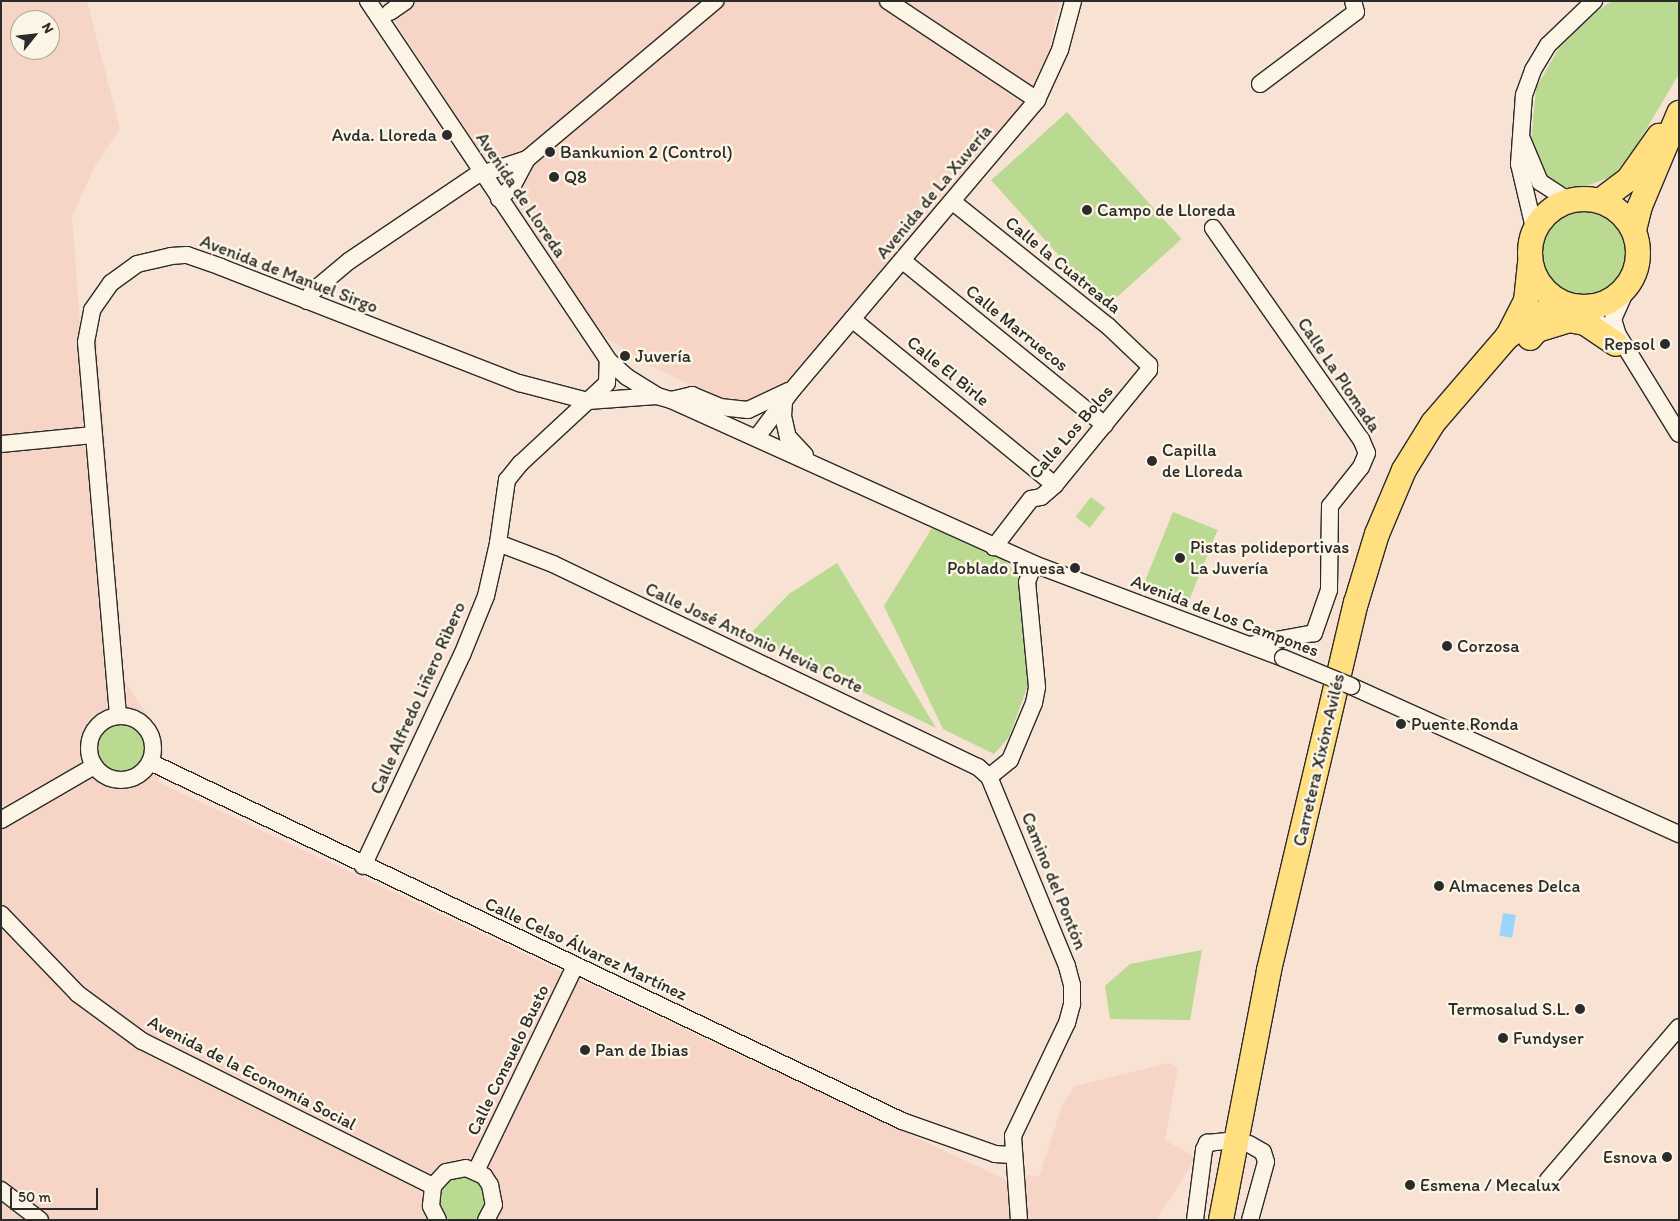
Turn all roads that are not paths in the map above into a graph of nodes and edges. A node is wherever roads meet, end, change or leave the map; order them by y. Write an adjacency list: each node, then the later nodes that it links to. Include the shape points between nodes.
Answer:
1 (368, 1): 15 (street, Avenida de Lloreda)
2 (406, 1): 8 (street)
3 (715, 1): 14 (street)
4 (888, 1): 10 (street)
5 (1073, 1): 10 (street, Avenida de La Xuvería, via 1060,50)
6 (1353, 1): 9 (street, via 1356,12)
7 (1594, 1): 13 (street, via 1548,45 1533,70 1524,95)
8 (390, 12)
9 (1260, 84)
10 (1037, 100): 19 (street, Avenida de La Xuvería)
11 (1679, 108): 18 (highway, via 1628,180)
12 (1679, 113): 22 (highway, via 1640,206)
13 (1520, 132): 17 (street, via 1540,182); 21 (street, via 1519,164)
14 (526, 159): 15 (street); 16 (street, via 512,187)
15 (482, 173): 16 (street, Avenida de Lloreda); 26 (street, via 349,261 312,292)
16 (499, 199): 32 (street, Avenida de Lloreda)
17 (1568, 200): 18 (highway); 21 (highway, via 1550,209)
18 (1601, 200): 22 (highway, via 1618,209)
19 (953, 202): 23 (street, Avenida de La Xuvería); 33 (street, Calle la Cuatreada)
20 (1213, 228): 48 (street, Calle La Plomada, via 1361,439 1367,453 1361,467 1330,506 1329,590 1314,633)
21 (1534, 228): 24 (highway)
22 (1634, 230): 25 (highway, via 1639,246 1636,271)
23 (903, 261): 29 (street, Avenida de La Xuvería); 38 (street, Calle Marruecos)
24 (1530, 262): 27 (highway, via 1540,285); 30 (highway, Carretera Xixón-Avilés, via 1526,301)
25 (1626, 288): 28 (highway, via 1607,302); 31 (street, via 1613,319)
26 (307, 301): 37 (street, Avenida de Manuel Sirgo, via 519,383); 40 (street, Avenida de Manuel Sirgo, via 187,255 152,259 123,272 101,295 88,324 86,342)
27 (1559, 302): 28 (highway); 30 (highway, Carretera Xixón-Avilés)
28 (1586, 308): 31 (street)
29 (852, 319): 35 (street, Avenida de La Xuvería); 44 (street, Calle El Birle)
30 (1507, 337): 34 (highway, Carretera Xixón-Avilés)
31 (1622, 349): 34 (highway, via 1585,323 1569,320 1538,330 1498,367); 39 (street)
32 (608, 360): 36 (street, Avenida de Lloreda, via 627,377); 37 (street, via 607,383)
33 (1147, 360): 38 (street, Calle Los Bolos, via 1150,370)
34 (1469, 378): 71 (highway, Carretera Xixón-Avilés, via 1433,423 1404,470 1377,534 1356,603 1269,970)
35 (788, 395): 36 (street, Avenida de La Xuvería, via 748,410 720,407 692,395); 41 (street, Avenida de La Xuvería); 43 (street, via 783,416 788,438)
36 (664, 398): 37 (street, Avenida de Manuel Sirgo); 41 (street, Avenida de Manuel Sirgo)
37 (588, 401): 45 (street, Calle Alfredo Liñero Ribero, via 506,480)
38 (1105, 425): 44 (street, Calle Los Bolos)
39 (1679, 434)
40 (94, 435): 42 (street); 49 (street, Avenida de Manuel Sirgo)
41 (757, 437): 43 (street, Avenida de Los Campones)
42 (1, 444)
43 (812, 462): 46 (street, Avenida de Los Campones)
44 (1055, 485): 46 (street, Calle Los Bolos, via 1041,497 1031,499)
45 (498, 543): 52 (street, Calle José Antonio Hevia Corte, via 553,564 978,767); 55 (street, Calle Alfredo Liñero Ribero, via 486,596 462,655)
46 (994, 547): 47 (street, Avenida de Los Campones)
47 (1034, 564): 48 (street, Avenida de Los Campones); 52 (street, via 1028,582 1037,686 1034,703 1010,760)
48 (1249, 646): 54 (street, Avenida de Los Campones, bridge, via 1351,686)
49 (118, 716): 50 (street, via 137,720 150,734 153,743); 51 (street, via 100,723 94,730 88,748)
50 (150, 762): 51 (street, via 134,777 123,780 107,776); 55 (street, Calle Celso Álvarez Martínez)
51 (94, 766): 53 (street)
52 (989, 777): 61 (street, Camino del Pontón, via 1060,947 1072,985 1067,1023 1013,1136)
53 (1, 820)
54 (1679, 834)
55 (363, 866): 57 (street, Calle Celso Álvarez Martínez)
56 (1, 914): 64 (street, Avenida de la Economía Social, via 78,994 142,1042)
57 (575, 966): 61 (street, Calle Celso Álvarez Martínez, via 902,1121 995,1154); 62 (street, Calle Consuelo Busto)
58 (1679, 1027): 63 (street)
59 (1225, 1141): 70 (street, via 1207,1143 1204,1150)
60 (1249, 1144): 72 (street, via 1264,1152 1266,1162)
61 (1012, 1155): 69 (street, Camino del Pontón, via 1019,1193)
62 (476, 1171): 64 (street, via 466,1168 446,1172); 66 (street, via 490,1185)
63 (1548, 1180)
64 (433, 1186): 68 (street, via 431,1206)
65 (1, 1190): 67 (street)
66 (493, 1218)
67 (40, 1220)
68 (438, 1220)
69 (1019, 1220)
70 (1195, 1220)
71 (1221, 1220)
72 (1250, 1220)

